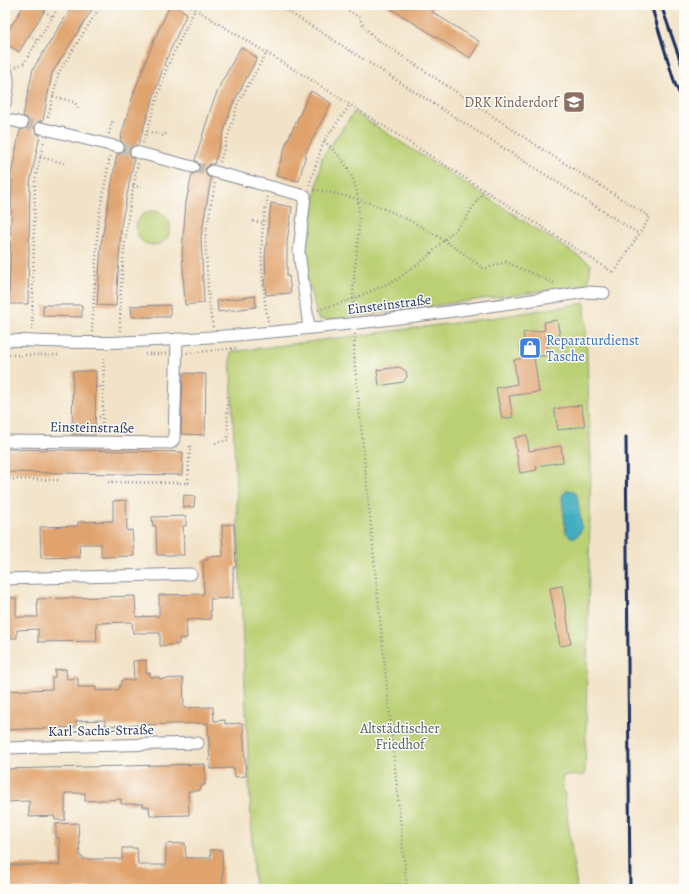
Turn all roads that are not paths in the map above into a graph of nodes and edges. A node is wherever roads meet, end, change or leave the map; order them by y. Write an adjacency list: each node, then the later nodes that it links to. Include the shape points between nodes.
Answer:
1 (6, 70): 2 (street, via 8,91)
2 (5, 103)
3 (5, 119): 4 (street)
4 (22, 123)
5 (44, 128): 6 (street)
6 (115, 146)
7 (138, 152): 8 (street)
8 (194, 167)
9 (212, 171): 11 (street, via 306,196 299,252)
10 (604, 293): 11 (street, Einsteinstraße, via 586,292)
11 (309, 328): 13 (street, Einsteinstraße)
12 (5, 340): 13 (street, Einsteinstraße)
13 (177, 340): 14 (street, Einsteinstraße, via 174,439 171,443)
14 (5, 441)
15 (191, 574): 16 (street)
16 (5, 579)
17 (198, 743): 18 (street, Karl-Sachs-Straße)
18 (5, 748)

